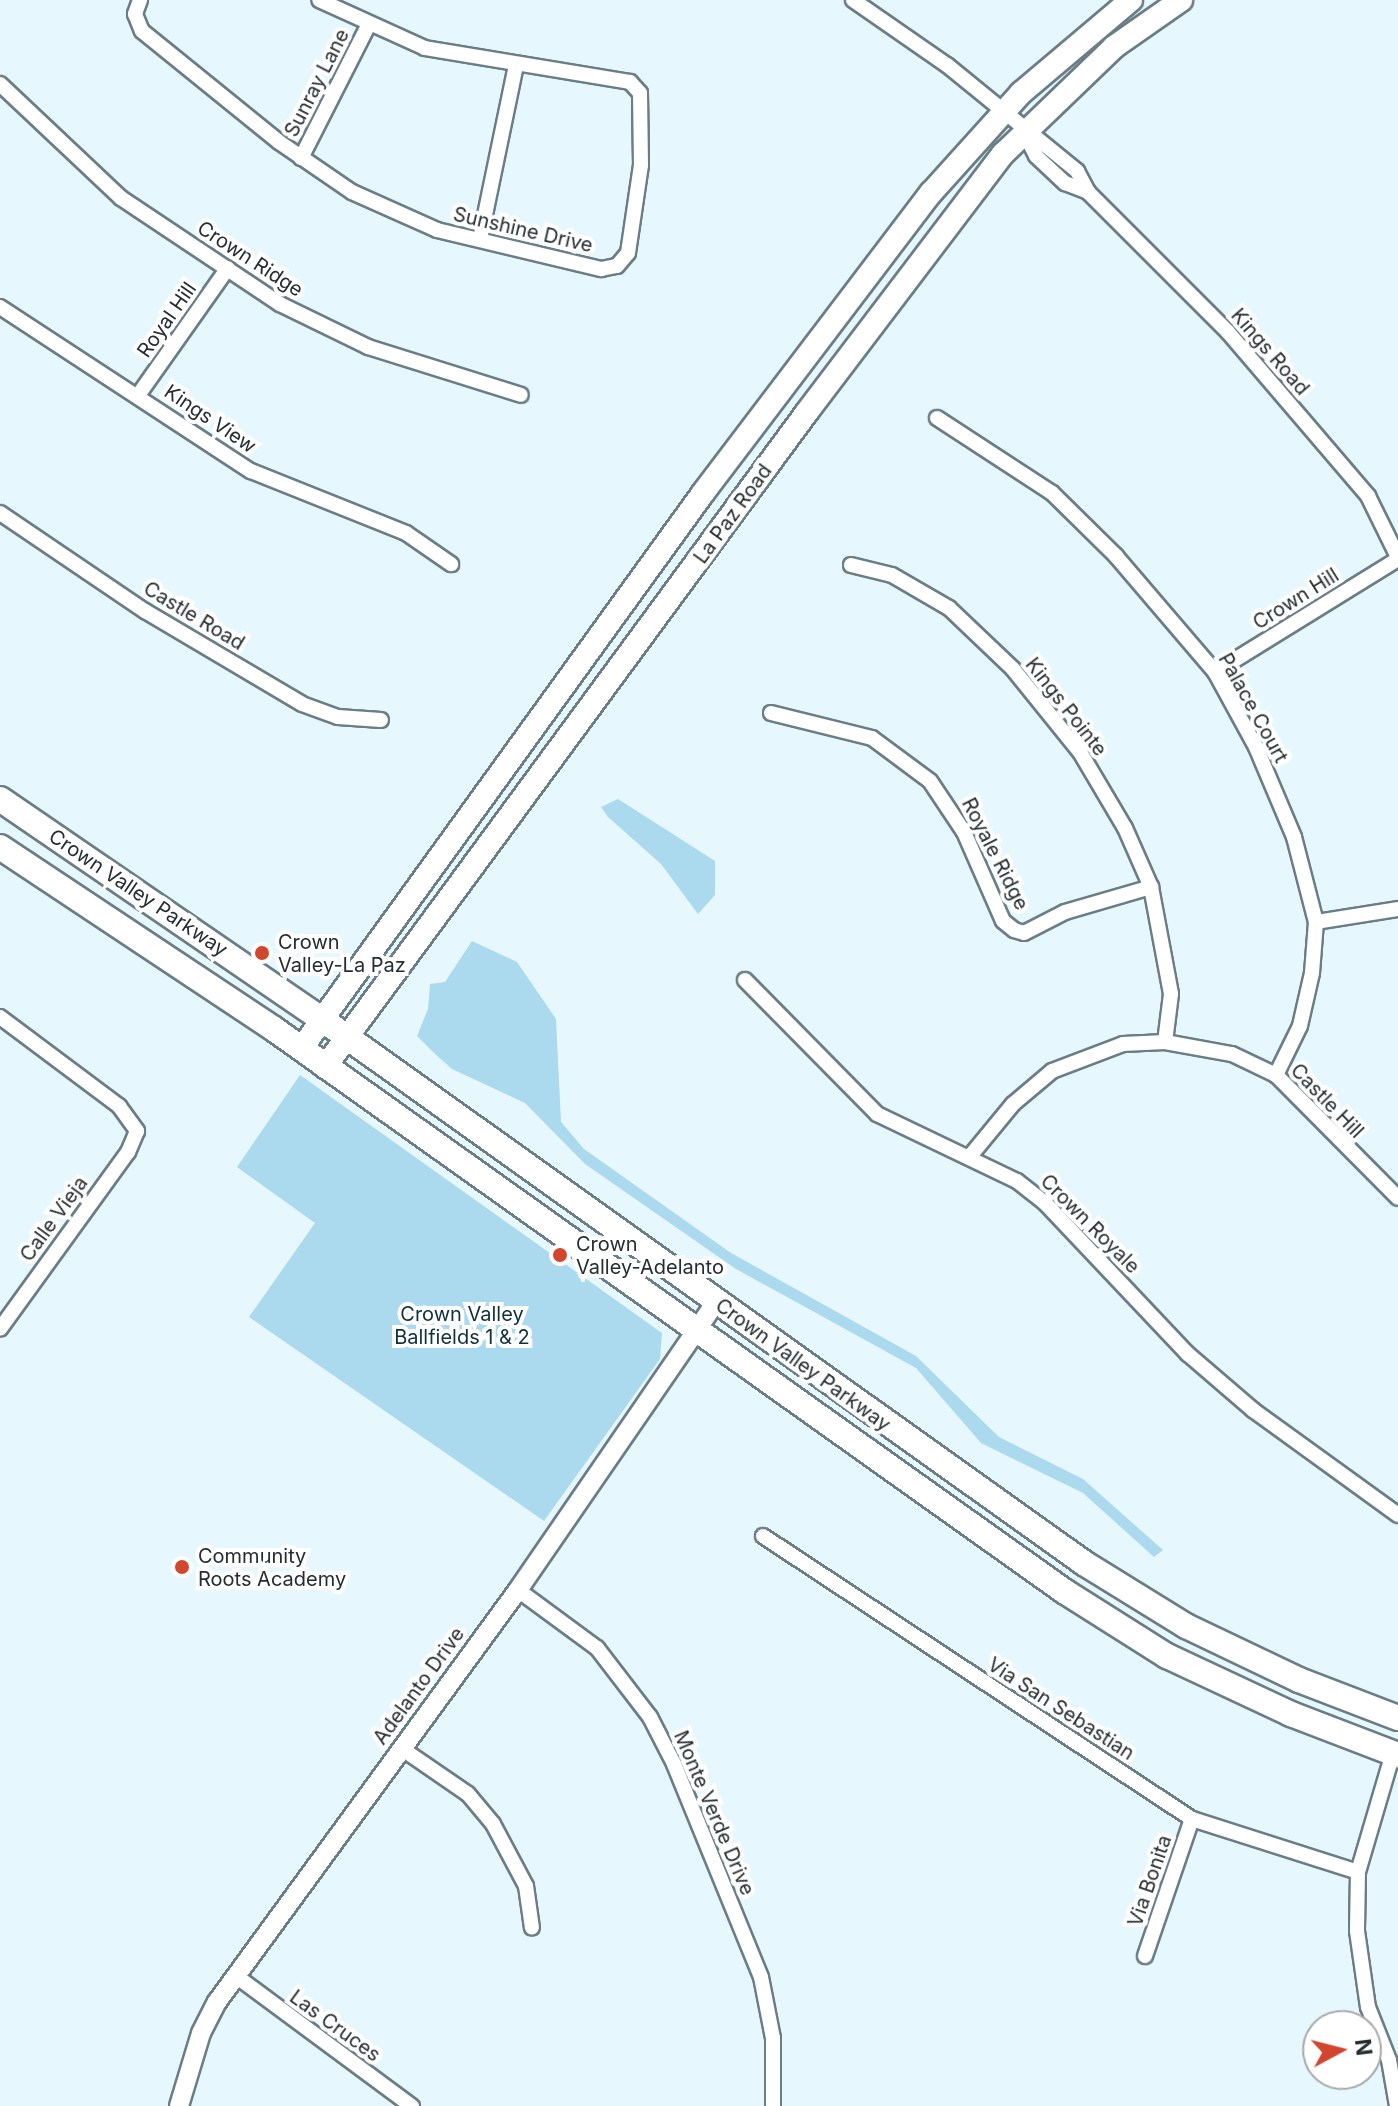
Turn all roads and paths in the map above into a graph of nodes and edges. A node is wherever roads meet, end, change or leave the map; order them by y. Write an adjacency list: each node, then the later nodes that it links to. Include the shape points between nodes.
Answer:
1 (140, 0): 11 (street, Sunshine Drive, via 135,14 142,31)
2 (319, 0): 6 (street, Sunshine Drive)
3 (853, 0): 9 (street, Kings Road, via 947,65)
4 (1131, 0): 9 (main road, La Paz Road)
5 (1181, 0): 10 (main road, La Paz Road, via 1114,47)
6 (368, 26): 7 (street, Sunshine Drive, via 425,48); 11 (street, Sunray Lane)
7 (516, 65): 12 (street); 12 (street, Sunshine Drive, via 630,82 640,93 641,165 628,253 617,266 601,269)
8 (0, 84): 13 (street, Crown Ridge, via 121,198)
9 (1001, 112): 10 (street, Kings Road); 32 (main road, La Paz Road, via 931,193 703,493)
10 (1024, 132): 19 (street, Kings Road, via 1048,143 1077,171 1088,192 1228,332 1368,496); 33 (main road, La Paz Road, via 807,412)
11 (301, 158): 12 (street, Sunshine Drive, via 400,215)
12 (480, 239)
13 (228, 268): 15 (street, Royal Hill); 16 (street, Crown Ridge, via 321,327)
14 (0, 307): 15 (street, Kings View)
15 (139, 394): 20 (street, Kings View, via 251,471 406,533)
16 (521, 395)
17 (937, 418): 22 (street, Palace Court, via 1052,493 1116,556)
18 (0, 513): 24 (street, Castle Road, via 145,611 302,704 338,717)
19 (1398, 558): 22 (street, Crown Hill)
20 (451, 564)
21 (851, 565): 27 (street, Kings Pointe, via 892,575 949,608 1013,669 1080,752 1125,828)
22 (1215, 672): 29 (street, Palace Court, via 1256,747 1294,837)
23 (771, 713): 27 (street, Royale Ridge, via 872,738 930,781 951,807 1003,921 1014,930 1024,933 1065,912)
24 (381, 720)
25 (0, 799): 32 (main road, Crown Valley Parkway)
26 (0, 847): 35 (main road, Crown Valley Parkway)
27 (1151, 887): 34 (street, Kings Pointe, via 1171,994)
28 (1398, 909): 29 (street)
29 (1316, 922): 37 (street, Palace Court, via 1300,1026)
30 (745, 980): 38 (street, Crown Royale, via 877,1114)
31 (0, 1017): 41 (street, Calle Vieja, via 119,1106 137,1131 128,1152)
32 (323, 1020): 33 (main road, Crown Valley Parkway); 35 (main road, La Paz Road)
33 (348, 1038): 36 (main road, La Paz Road); 40 (main road, Crown Valley Parkway)
34 (1165, 1042): 37 (street, Castle Hill, via 1232,1054); 38 (street, Castle Hill, via 1123,1044 1052,1071 1013,1104)
35 (301, 1049): 36 (main road, Crown Valley Parkway)
36 (325, 1067): 42 (main road, Crown Valley Parkway)
37 (1276, 1075): 39 (street, Castle Hill)
38 (971, 1155): 43 (street, Crown Royale, via 1045,1203 1188,1354 1253,1410)
39 (1398, 1198)
40 (716, 1302): 42 (street, Adelanto Drive); 46 (main road, Crown Valley Parkway, via 1084,1563 1149,1603 1299,1680)
41 (0, 1329)
42 (696, 1332): 45 (street, Adelanto Drive); 48 (main road, Crown Valley Parkway, via 991,1542 1167,1656 1291,1714)
43 (1398, 1515)
44 (763, 1536): 49 (street, Via San Sebastian)
45 (518, 1590): 47 (street, Adelanto Drive); 56 (street, Monte Verde Drive, via 597,1648 650,1717 674,1764 761,1977 773,2038)
46 (1398, 1718)
47 (401, 1748): 51 (street, via 468,1794 493,1824 526,1886); 53 (street, Adelanto Drive)
48 (1396, 1749): 50 (street)
49 (1192, 1819): 50 (street, Via San Sebastian); 52 (street, Via Bonita)
50 (1358, 1872): 57 (street, via 1361,1969)
51 (532, 1928)
52 (1145, 1956)
53 (236, 1976): 54 (street, Adelanto Drive, via 201,2033); 55 (street, Las Cruces)
54 (179, 2106)
55 (412, 2106)
56 (773, 2106)
57 (1397, 2106)

